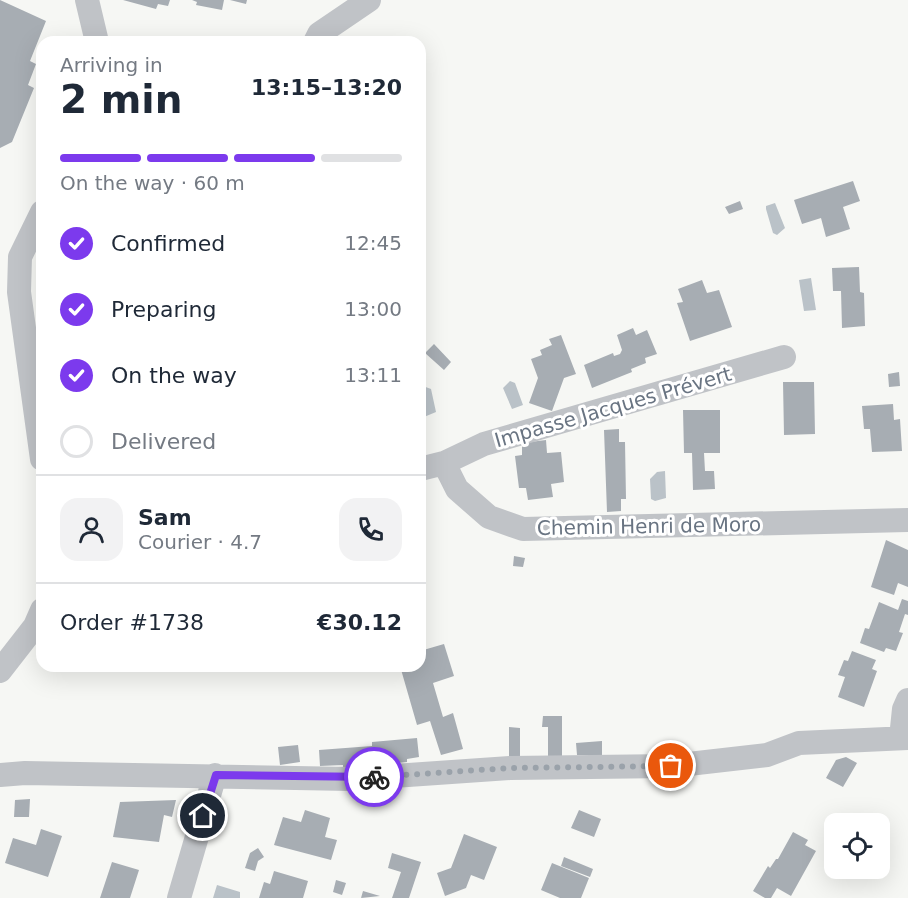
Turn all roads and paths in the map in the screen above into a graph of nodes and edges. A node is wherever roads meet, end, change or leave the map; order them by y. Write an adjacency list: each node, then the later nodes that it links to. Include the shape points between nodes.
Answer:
1 (87, 0): 3 (street)
2 (369, 0): 4 (street)
3 (96, 36)
4 (317, 36)
5 (36, 220): 6 (street)
6 (10, 256): 7 (street)
7 (9, 291): 9 (street)
8 (784, 357): 10 (street, Impasse Jacques Prévert, via 484,444)
9 (36, 428)
10 (444, 463): 11 (street); 12 (street, Chemin Henri de Moro, via 457,489 489,517 523,529)
11 (426, 468)
12 (908, 520)
13 (36, 624): 14 (street)
14 (0, 671)
15 (908, 700): 16 (street, via 904,709)
16 (905, 738): 18 (street, via 799,743 767,755 671,766 510,768 350,779)
17 (0, 775): 18 (street)
18 (216, 775): 19 (street)
19 (179, 898)

